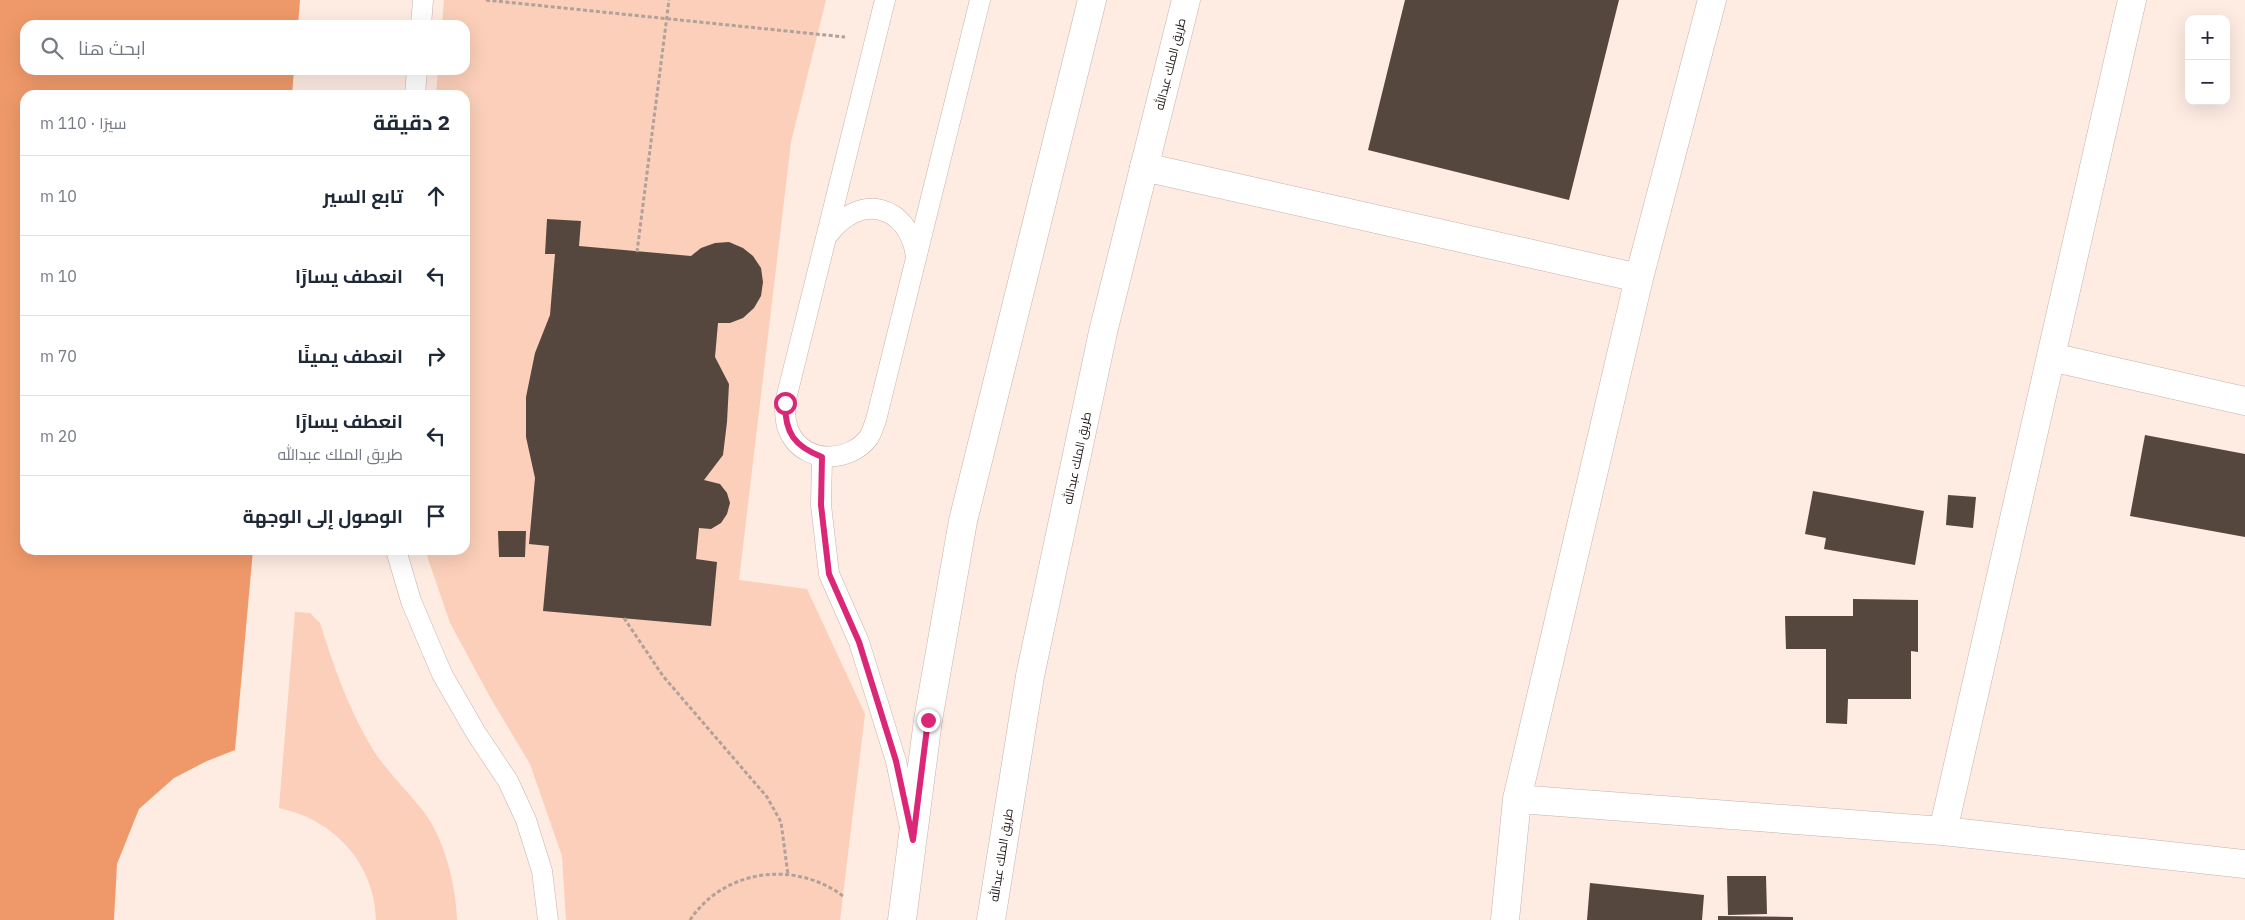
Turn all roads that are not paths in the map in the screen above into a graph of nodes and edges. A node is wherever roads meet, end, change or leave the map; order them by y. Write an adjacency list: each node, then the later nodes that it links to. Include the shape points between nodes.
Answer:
1 (423, 0): 8 (lane)
2 (885, 0): 12 (lane)
3 (980, 0): 15 (lane)
4 (1092, 0): 23 (street, via 963,522 928,720)
5 (1186, 0): 11 (street, طريق الملك عبدالله)
6 (1712, 0): 16 (street)
7 (2132, 0): 17 (street)
8 (421, 20)
9 (417, 75): 10 (lane)
10 (415, 90)
11 (1144, 167): 16 (street); 27 (street, طريق الملك عبدالله, via 1104,332 1030,676)
12 (834, 205): 13 (lane); 14 (lane)
13 (856, 211): 14 (lane, via 840,219); 15 (lane, via 873,208 891,213 905,224 914,240)
14 (826, 240): 19 (lane, via 785,403 785,421 792,437 805,450)
15 (915, 264): 19 (lane, via 870,437 856,449 840,456)
16 (1639, 278): 21 (street)
17 (2051, 357): 18 (street); 22 (street)
18 (2245, 401)
19 (822, 457): 23 (lane, via 821,505 829,574 859,642 896,761)
20 (397, 555): 25 (lane, via 411,601 442,674 508,781 526,820 542,871)
21 (1517, 799): 22 (street); 28 (street)
22 (1943, 831): 24 (street)
23 (913, 840): 26 (street)
24 (2245, 864)
25 (548, 920)
26 (902, 920)
27 (991, 920)
28 (1505, 920)

